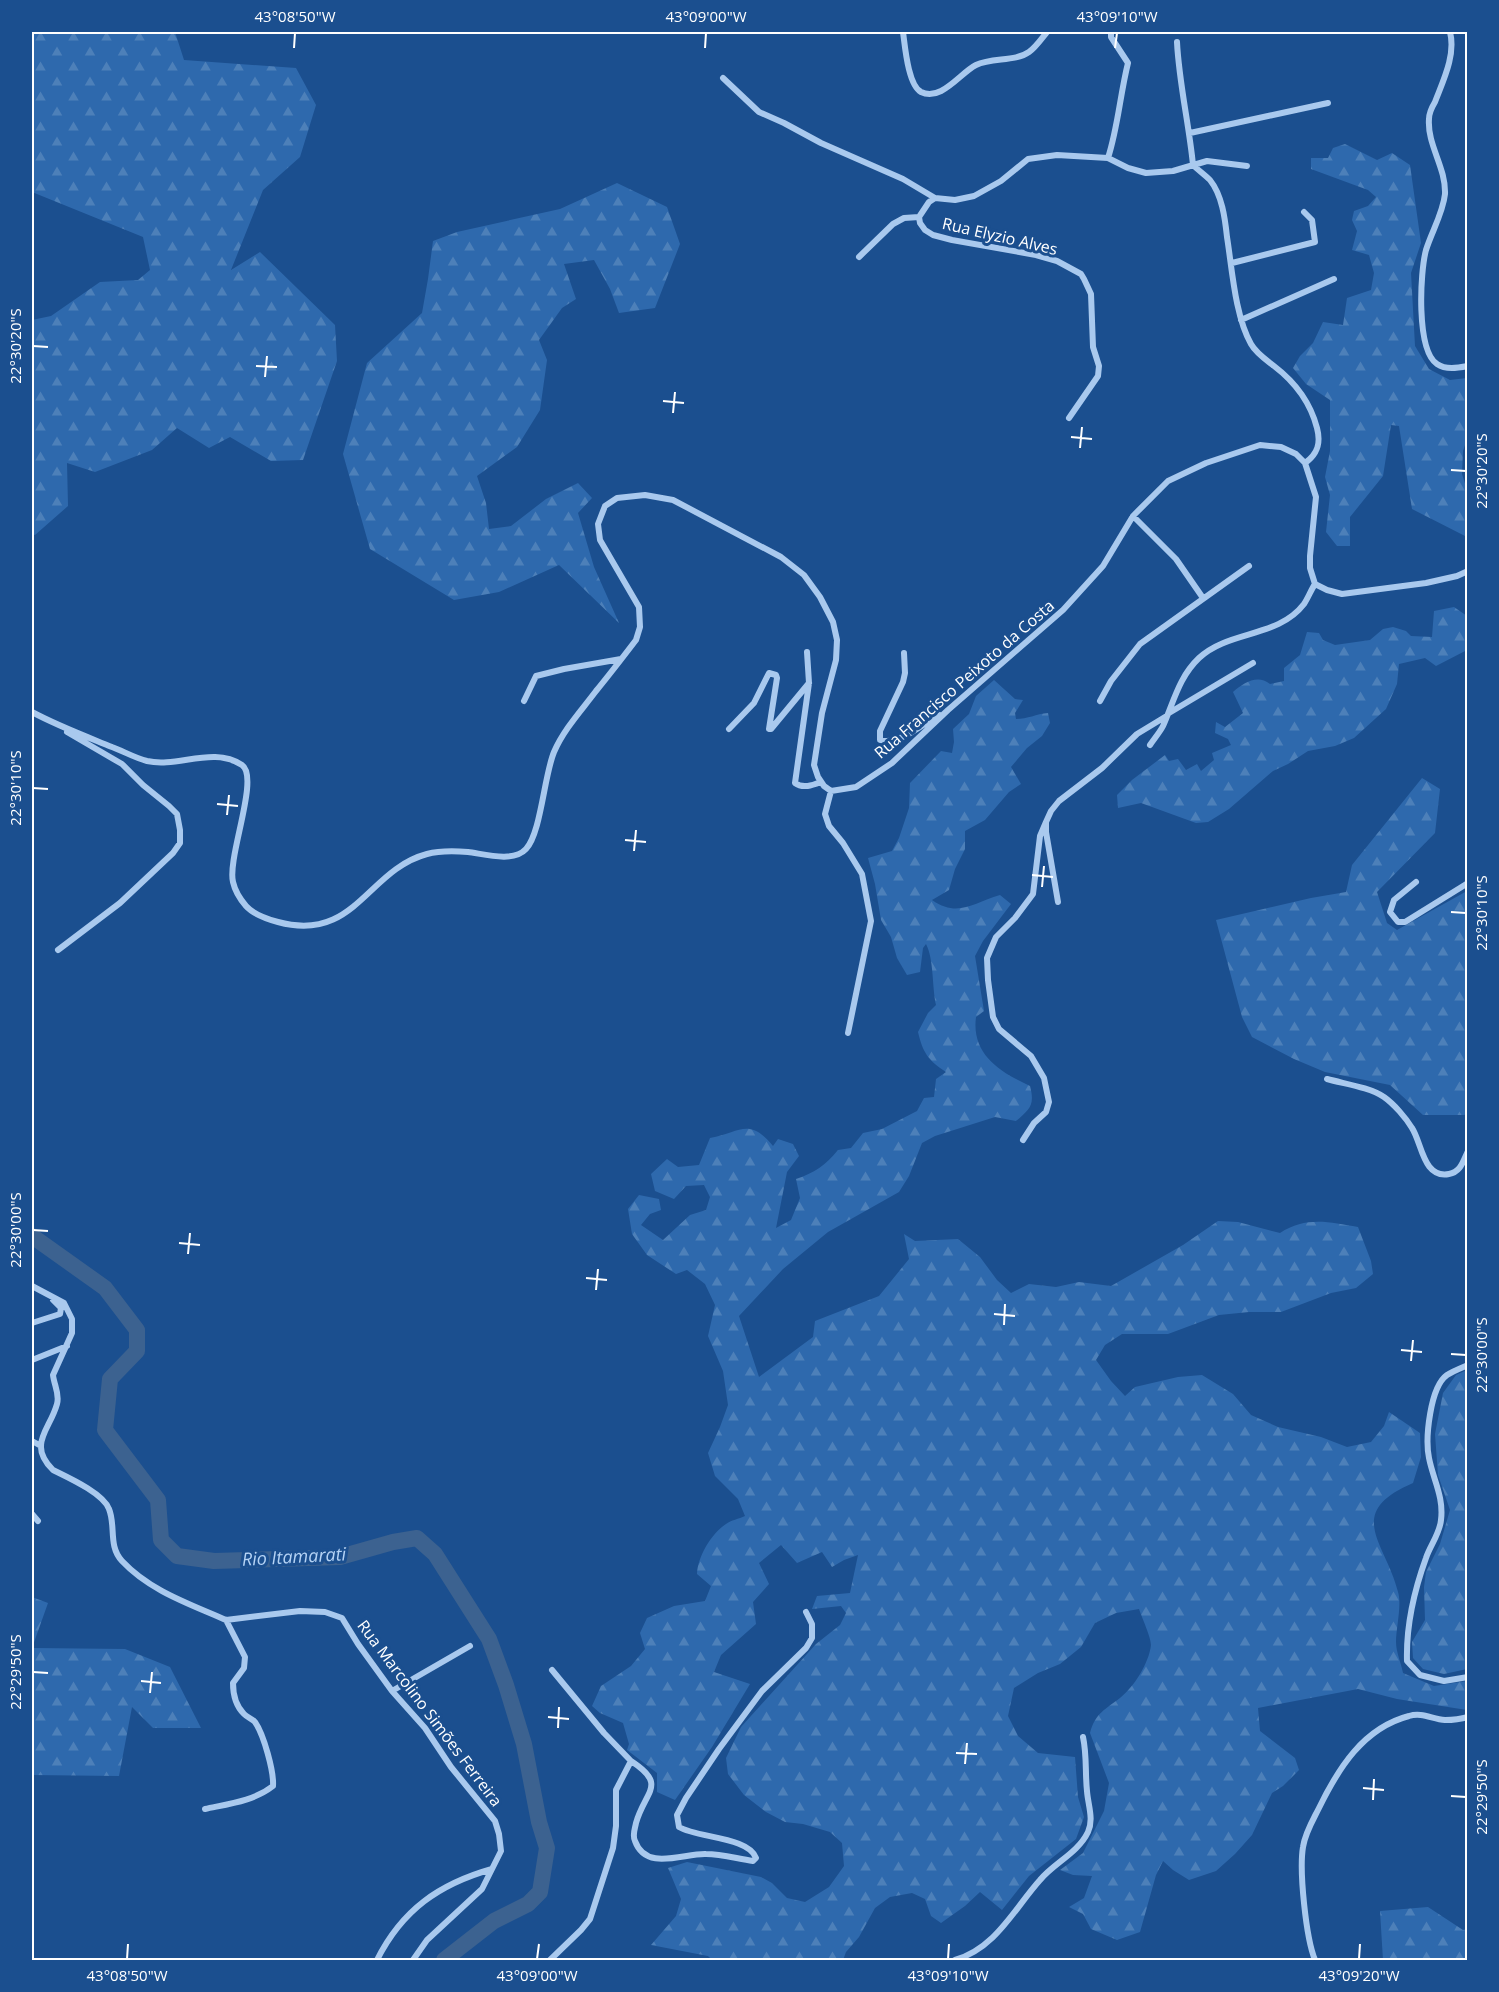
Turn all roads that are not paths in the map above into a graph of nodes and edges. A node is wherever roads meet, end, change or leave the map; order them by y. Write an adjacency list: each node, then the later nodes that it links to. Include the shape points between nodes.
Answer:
1 (903, 32): 2 (street, via 914,84 919,91 930,94 943,90 977,64 1028,53)
2 (1047, 32)
3 (1111, 32): 9 (street, via 1128,63)
4 (1450, 32): 19 (street, via 1449,65 1429,116 1429,138 1445,193 1425,252 1420,297 1426,350 1436,364 1454,369)
5 (1177, 42): 8 (street)
6 (723, 78): 12 (street, via 759,112 903,178)
7 (1328, 103): 8 (street)
8 (1190, 132): 10 (street)
9 (1108, 158): 10 (street, Rua Elyzio Alves, via 1146,173); 12 (street, Rua Elyzio Alves, via 1057,155 1028,159 974,196 955,200)
10 (1192, 165): 11 (street, Rua Elyzio Alves, via 1207,161); 16 (street, via 1210,181 1219,196)
11 (1247, 166)
12 (935, 198): 14 (street, Rua Elyzio Alves)
13 (1304, 213): 16 (street, via 1312,220 1315,242)
14 (919, 216): 15 (street, via 893,224); 20 (street, Rua Elyzio Alves, via 925,230 933,235 1036,255 1081,274 1089,286 1099,366 1098,376)
15 (859, 257)
16 (1232, 263): 18 (street)
17 (1334, 279): 18 (street)
18 (1240, 320): 21 (street, via 1251,345 1296,385 1307,401 1319,441 1314,457)
19 (1467, 366)
20 (1070, 418)
21 (1305, 463): 22 (street, Rua Francisco Peixoto da Costa, via 1281,447 1260,445 1168,481); 25 (street, via 1316,497 1310,556)
22 (1133, 516): 26 (street, via 1176,559); 34 (street, Rua Francisco Peixoto da Costa, via 1103,566 1063,610)
23 (1249, 566): 26 (street)
24 (1467, 571): 25 (street, via 1425,583 1342,594)
25 (1315, 584): 36 (street, via 1304,604 1277,626 1240,637 1202,656 1187,670)
26 (1203, 598): 33 (street, via 1140,644)
27 (807, 652): 31 (street)
28 (904, 653): 34 (street, via 903,682 880,731 880,740 890,742 904,736)
29 (621, 659): 32 (street, via 536,676); 37 (street, via 563,733 553,754 534,835 526,849 517,856 428,854 409,861 385,878 338,919 314,926 264,919 247,908 238,895 232,880 247,794 249,774 245,767 211,757 148,761); 40 (street, via 636,640 640,627 639,607 600,540 598,524 605,506 617,498 645,495 673,500 781,557 804,575 820,597 837,640 814,765)
30 (1253, 663): 36 (street)
31 (809, 683): 38 (street, via 770,729 777,678 769,673 754,703); 40 (street, via 795,783 806,786)
32 (524, 701)
33 (1100, 701)
34 (948, 710): 41 (street, Rua Francisco Peixoto da Costa, via 892,763 856,787)
35 (32, 712): 37 (street)
36 (1167, 715): 39 (street); 42 (street, via 1137,734 1059,801)
37 (54, 724): 46 (street, via 122,764 177,814 180,830 180,843 173,854 120,903)
38 (729, 729)
39 (1150, 745)
40 (821, 782): 41 (street)
41 (831, 791): 47 (street, via 825,814 862,874 871,921)
42 (1046, 822): 45 (street); 49 (street, via 1040,836 1033,894 996,937 987,958 993,1017 999,1029 1030,1056 1044,1078 1049,1102 1046,1112)
43 (1416, 882): 44 (street, via 1394,900 1390,912 1398,922 1405,922)
44 (1467, 883)
45 (1058, 902)
46 (58, 950)
47 (848, 1033)
48 (1327, 1079): 50 (street, via 1384,1097 1412,1128 1427,1165 1434,1172 1456,1172)
49 (1023, 1140)
50 (1467, 1151)
51 (32, 1287): 52 (street, via 58,1303 62,1312); 53 (street, via 64,1303 72,1318)
52 (32, 1323)
53 (67, 1347): 54 (street); 57 (street, via 53,1375 57,1404 41,1437)
54 (32, 1360)
55 (1467, 1365): 64 (street, via 1445,1376 1433,1398 1428,1456 1442,1501 1441,1522 1426,1557 1406,1641 1407,1661 1420,1675 1444,1682)
56 (32, 1442): 57 (street)
57 (41, 1446): 61 (street, via 53,1470 100,1497 109,1508 113,1546 121,1560 172,1597)
58 (32, 1514): 59 (street)
59 (38, 1521)
60 (806, 1612): 68 (street, via 812,1624 812,1638 806,1648 762,1691 677,1815 678,1827 747,1847 756,1855 753,1861 706,1854 670,1859 652,1857 640,1849 633,1833 651,1789 651,1779)
61 (226, 1620): 65 (street, Rua Marcolino Simões Ferreira, via 300,1611 334,1614 342,1618); 69 (street, via 245,1657 244,1668 233,1683 237,1705 255,1722 274,1778 273,1786 266,1792)
62 (470, 1646): 65 (street)
63 (552, 1670): 68 (street)
64 (1467, 1677)
65 (393, 1691): 70 (street, Rua Marcolino Simões Ferreira, via 495,1821 501,1851)
66 (1467, 1717): 75 (street, via 1444,1720 1410,1715 1391,1722 1364,1740 1333,1779 1303,1847 1305,1909)
67 (1083, 1737): 74 (street, via 1089,1831 1077,1848 1040,1879 1018,1911 989,1941)
68 (631, 1761): 73 (street, via 616,1790 613,1848 590,1919)
69 (205, 1809)
70 (492, 1869): 71 (street, via 464,1877 428,1897 405,1918); 72 (street, Rua Marcolino Simões Ferreira, via 482,1889 427,1940)
71 (377, 1960)
72 (413, 1960)
73 (549, 1960)
74 (955, 1960)
75 (1315, 1960)

